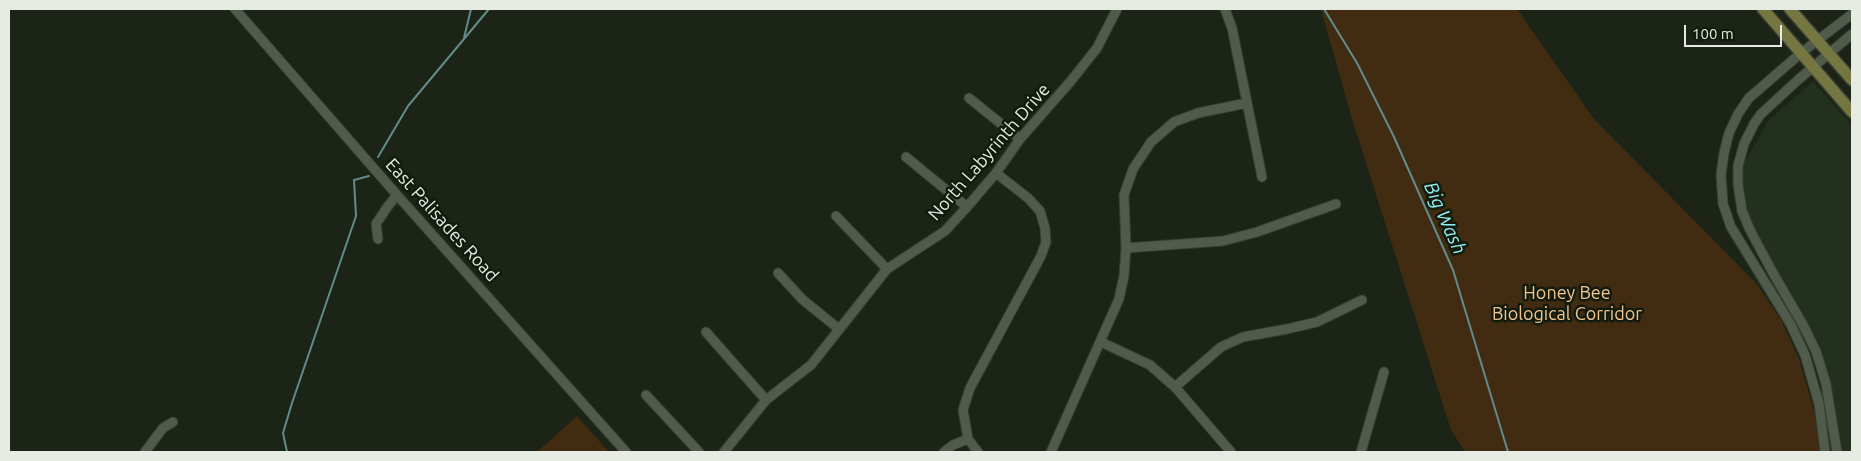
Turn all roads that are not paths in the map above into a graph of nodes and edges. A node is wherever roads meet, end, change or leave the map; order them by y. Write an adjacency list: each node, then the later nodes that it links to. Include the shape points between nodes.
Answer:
1 (235, 9): 20 (street, East Palisades Road)
2 (1117, 9): 16 (street, North Labyrinth Drive, via 1097,48)
3 (1225, 9): 14 (street)
4 (1763, 9): 9 (main road)
5 (1790, 9): 8 (main road)
6 (1852, 14): 8 (street)
7 (1852, 34): 10 (street)
8 (1818, 41): 9 (street); 10 (main road)
9 (1802, 53): 11 (main road); 47 (street, via 1757,90 1738,114 1726,143 1721,185 1731,227 1790,323 1805,355 1819,404)
10 (1829, 54): 11 (street); 12 (main road)
11 (1813, 67): 15 (main road); 48 (street, via 1770,105 1754,124 1740,156 1738,184 1742,211 1750,230 1816,351 1828,392)
12 (1852, 80)
13 (969, 98): 16 (street)
14 (1248, 103): 19 (street); 25 (street, via 1198,113 1174,122 1151,142 1133,169 1124,195)
15 (1852, 112)
16 (1020, 139): 18 (street, North Labyrinth Drive)
17 (906, 157): 22 (street)
18 (996, 173): 22 (street, North Labyrinth Drive); 37 (street, via 1040,211 1046,228 1046,242 970,388 963,410)
19 (1262, 177)
20 (397, 195): 24 (street, via 376,224); 39 (street, East Palisades Road)
21 (1336, 204): 25 (street, via 1223,241)
22 (967, 207): 26 (street, North Labyrinth Drive, via 945,231)
23 (836, 216): 26 (street)
24 (378, 239)
25 (1126, 248): 31 (street, via 1119,299)
26 (887, 269): 29 (street, North Labyrinth Drive)
27 (778, 273): 29 (street, via 803,300)
28 (1362, 300): 33 (street, via 1317,322 1243,337 1221,347)
29 (839, 329): 35 (street, North Labyrinth Drive, via 810,365)
30 (706, 332): 35 (street)
31 (1100, 342): 33 (street, via 1150,365); 44 (street)
32 (1384, 372): 46 (street)
33 (1175, 387): 45 (street)
34 (646, 395): 40 (street)
35 (766, 400): 41 (street, North Labyrinth Drive)
36 (173, 422): 38 (street, via 163,428)
37 (968, 439): 42 (street); 43 (street)
38 (145, 452)
39 (626, 452)
40 (699, 452)
41 (724, 452)
42 (944, 452)
43 (978, 452)
44 (1051, 452)
45 (1230, 452)
46 (1361, 452)
47 (1825, 452)
48 (1837, 452)

